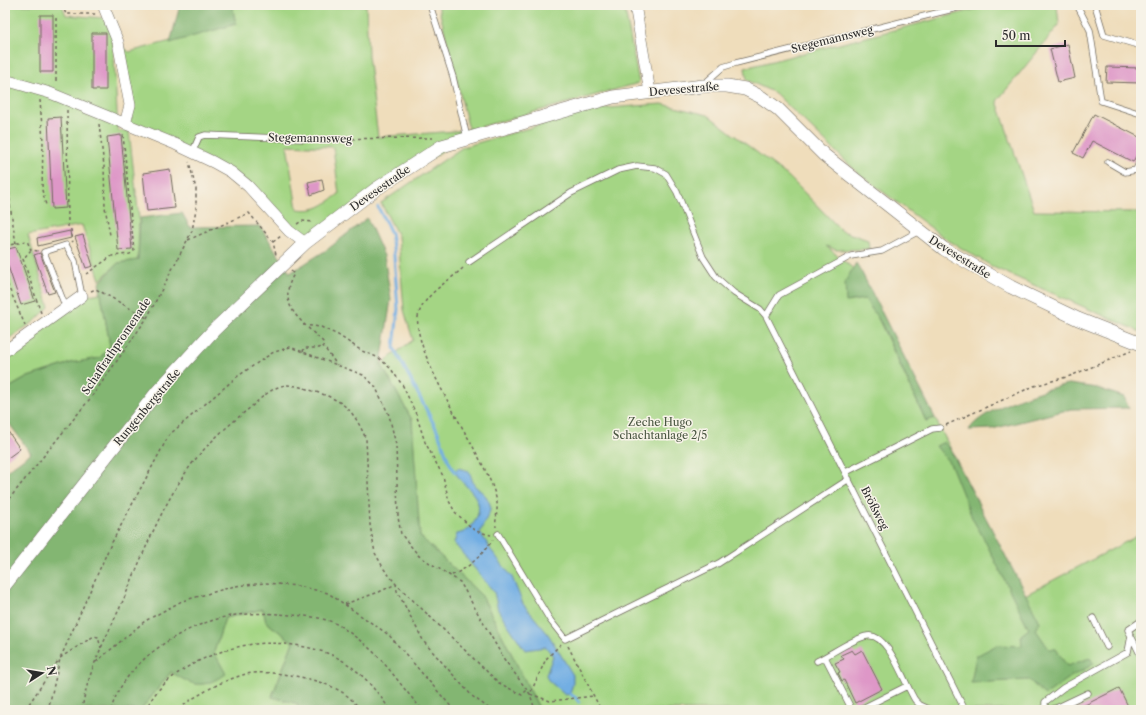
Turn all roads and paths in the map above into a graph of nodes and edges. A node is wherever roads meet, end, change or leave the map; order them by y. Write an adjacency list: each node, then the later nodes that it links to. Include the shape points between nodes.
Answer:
1 (62, 5): 7 (path, via 66,14)
2 (430, 5): 20 (lane, via 453,77)
3 (635, 5): 14 (street)
4 (969, 5): 11 (lane, Stegemannsweg, via 736,63 723,67)
5 (1078, 5): 17 (lane, via 1090,30 1101,101)
6 (1095, 5): 9 (lane, via 1104,35)
7 (105, 10): 18 (street, via 118,42 130,105)
8 (56, 18): 15 (path)
9 (1141, 46)
10 (5, 80): 13 (street)
11 (703, 86): 14 (street, Devesestraße); 26 (street, Devesestraße, via 745,89 761,97 778,109 824,155)
12 (5, 89): 30 (path, via 10,205)
13 (39, 89): 15 (street); 25 (path, via 43,134 42,190)
14 (650, 92): 20 (street, Devesestraße, via 613,97)
15 (62, 98): 16 (street); 31 (path, via 68,226 73,241)
16 (98, 114): 18 (street); 27 (path)
17 (1141, 114)
18 (124, 123): 22 (street); 39 (path, via 134,251 130,254 112,256)
19 (438, 138): 21 (path, Stegemannsweg)
20 (466, 138): 29 (street, Devesestraße, via 442,146 419,160)
21 (302, 139): 22 (lane, Stegemannsweg, via 204,135 199,138)
22 (192, 153): 28 (path, Schaffrathpromenade, via 189,163 196,189 196,209); 29 (street, via 231,172 261,198 289,231)
23 (1141, 158): 24 (lane, via 1136,170 1125,172)
24 (1108, 162)
25 (46, 205)
26 (919, 231): 42 (lane, via 882,251 851,256 779,295); 48 (street, Devesestraße, via 944,249 1011,288)
27 (110, 235)
28 (188, 240): 35 (path, via 249,213 273,242); 43 (path, Schaffrathpromenade)
29 (305, 243): 59 (street, Rungenbergstraße, via 214,330 157,392)
30 (16, 244): 32 (path); 33 (path, via 27,241)
31 (66, 245): 34 (lane); 39 (lane, via 75,261)
32 (5, 246)
33 (31, 250): 34 (path); 44 (path, via 23,259)
34 (44, 252): 41 (lane)
35 (278, 258)
36 (469, 262): 42 (lane, via 571,193 618,170 637,166 655,168 666,174 677,192 704,258 716,277); 56 (path, via 427,298 419,314 418,330 434,372 493,487 498,507 495,524)
37 (294, 274): 45 (path, via 288,285 288,297 291,307)
38 (5, 279): 46 (path)
39 (79, 280): 40 (lane)
40 (82, 296): 41 (street); 43 (path, via 96,289)
41 (66, 308): 44 (street)
42 (766, 316): 53 (lane, Brößweg)
43 (147, 318): 55 (path, Schaffrathpromenade, via 93,395)
44 (44, 323): 46 (street)
45 (304, 325): 47 (path, via 324,343); 57 (path, via 321,327 338,335 362,352 379,358 391,369 403,386 416,414 425,442 443,476 449,501 455,512 475,530 495,537 479,558)
46 (29, 334): 49 (street)
47 (323, 346): 50 (path, via 304,348); 51 (path)
48 (1137, 347): 52 (path, via 1070,376 1034,386)
49 (5, 351)
50 (303, 353): 51 (path); 69 (path, via 290,348 272,353 238,376 169,435 109,548)
51 (337, 365): 57 (path, via 354,370 370,379 390,415 397,451 401,534 419,556)
52 (940, 428): 53 (lane, via 932,429)
53 (846, 472): 54 (lane, Brößweg)
54 (849, 479): 64 (lane, via 719,563); 93 (lane, Brößweg)
55 (5, 504)
56 (498, 534): 64 (lane, via 550,620)
57 (452, 575): 73 (path, via 468,593 504,659)
58 (396, 584): 60 (path); 66 (path, via 375,553 370,525 366,439 361,427 345,405 335,398 302,387 286,385 269,392 242,414 195,460 151,536); 73 (path, via 500,683 522,695); 87 (path, via 424,642 467,691)
59 (5, 585)
60 (346, 604): 71 (path, via 328,593 298,586 266,583 235,586 196,596 167,608 134,629); 86 (path, via 389,635)
61 (1093, 618): 65 (lane)
62 (1141, 621): 63 (lane, via 1128,630)
63 (1131, 636): 67 (lane); 94 (lane, via 1128,652 1063,688 1045,702)
64 (565, 639): 75 (path, via 546,659); 76 (path)
65 (1107, 647)
66 (102, 648): 69 (path, via 98,637 94,636); 71 (path)
67 (1141, 656)
68 (825, 657): 70 (lane); 72 (lane, via 866,636 878,638 887,646); 90 (lane)
69 (60, 658): 77 (path); 78 (path)
70 (817, 661)
71 (95, 663): 79 (path, via 84,693)
72 (907, 686): 91 (lane); 92 (lane, via 920,705)
73 (527, 690): 75 (path)
74 (1088, 693): 95 (lane)
75 (530, 694): 76 (path, via 550,701); 88 (path)
76 (594, 696): 89 (path)
77 (29, 704)
78 (48, 710)
79 (82, 710)
80 (111, 710): 85 (path, via 116,695 137,666 169,641 202,625 228,617 263,613 315,616 339,625 379,658 410,698)
81 (146, 710): 84 (path, via 172,677 185,668 201,660 255,644 308,647 335,656 360,674)
82 (180, 710): 83 (path, via 190,700 215,685 247,674 270,672 291,675 336,689)
83 (361, 710)
84 (391, 710)
85 (423, 710)
86 (454, 710)
87 (491, 710)
88 (535, 710)
89 (601, 710)
90 (852, 710)
91 (859, 710)
92 (931, 710)
93 (966, 710)
94 (1045, 710)
95 (1052, 710)

